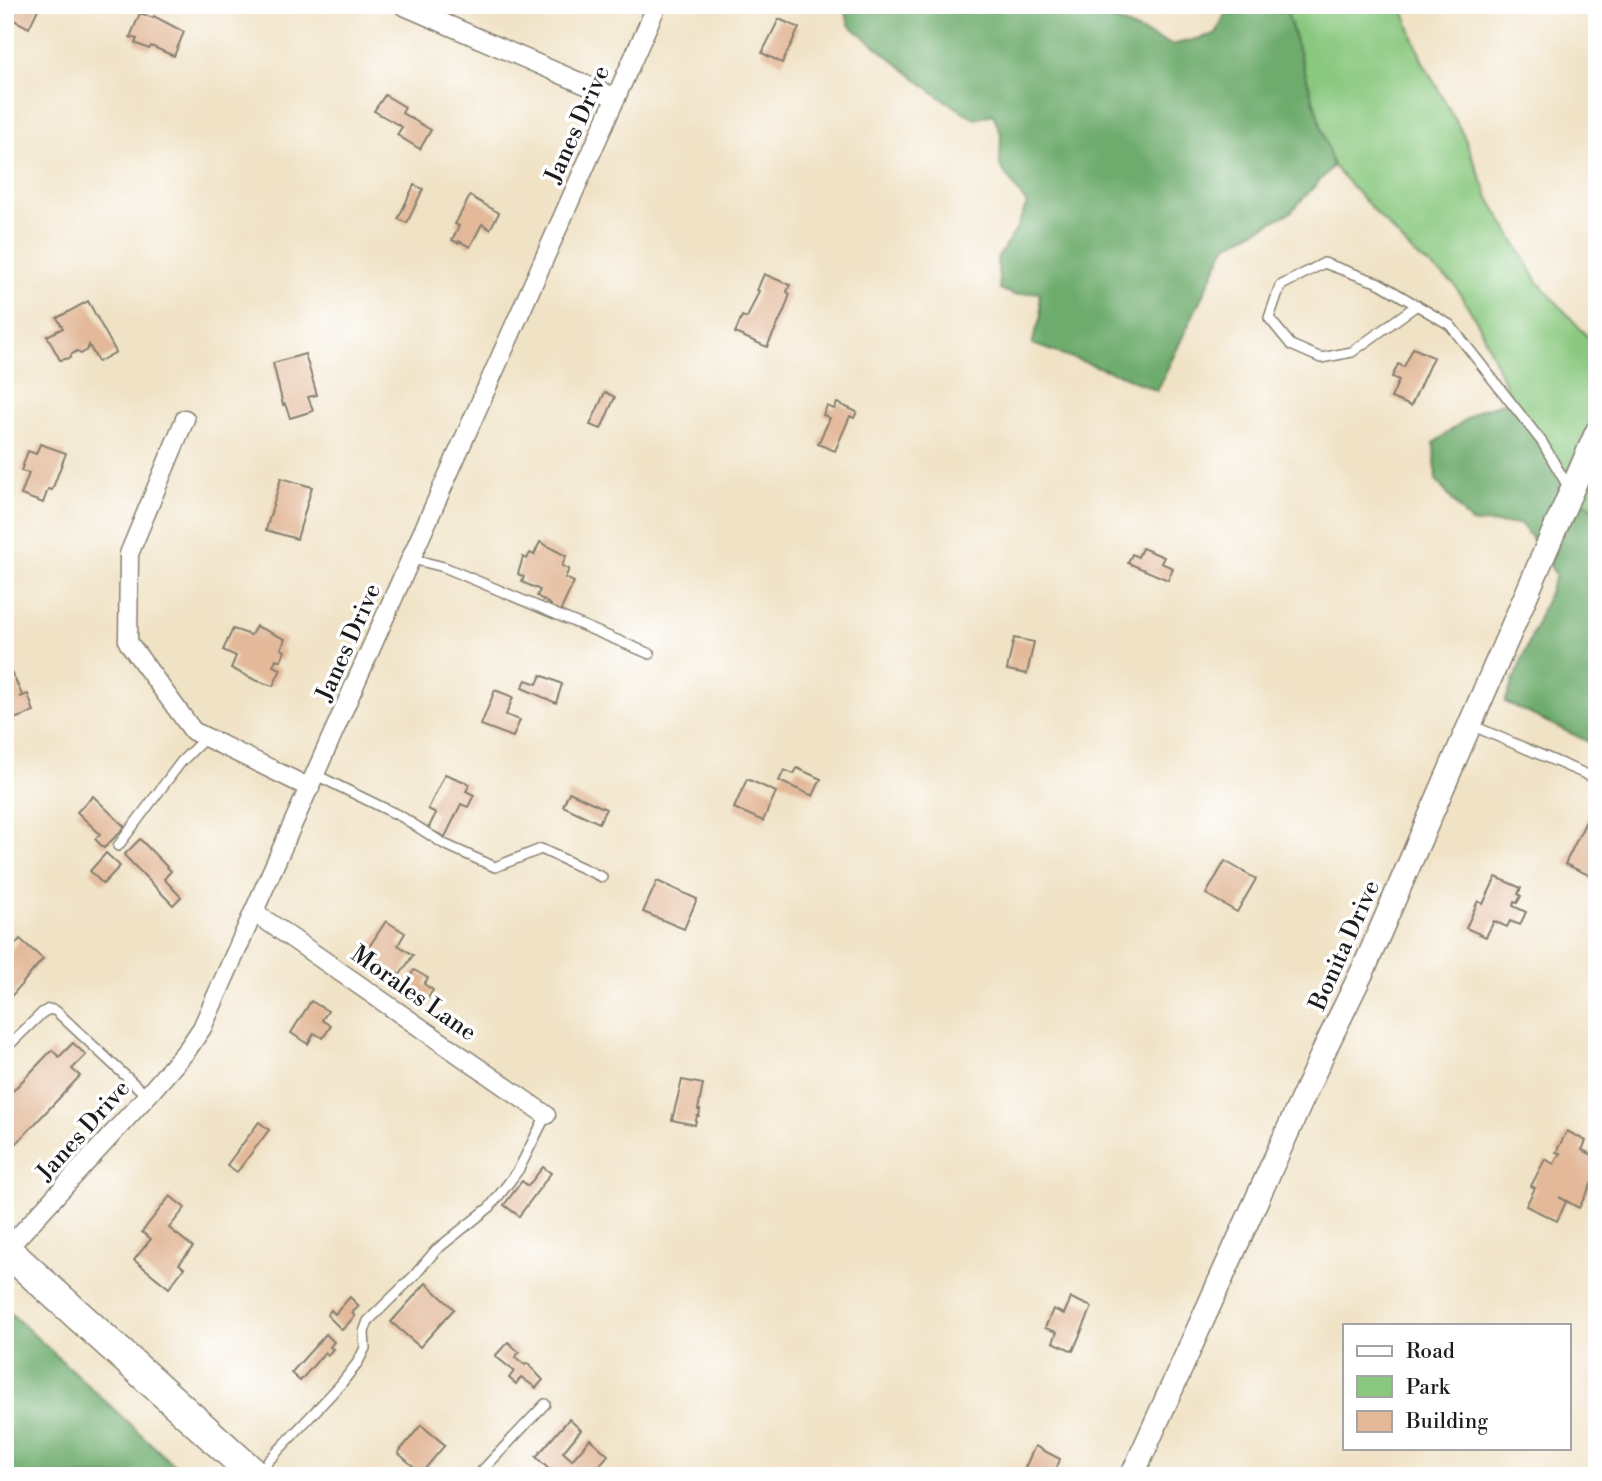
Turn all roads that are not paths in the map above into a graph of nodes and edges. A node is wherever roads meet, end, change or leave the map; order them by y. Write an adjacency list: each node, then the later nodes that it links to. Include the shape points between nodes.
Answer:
1 (402, 5): 3 (street)
2 (657, 5): 3 (street, Janes Drive)
3 (616, 98): 8 (street, Janes Drive)
4 (1417, 305): 4 (lane, via 1379,283 1324,263 1280,286 1269,318 1291,345 1321,358 1352,352); 7 (lane, via 1450,325 1542,442)
5 (185, 419): 11 (street, via 129,554 128,642 193,731)
6 (1597, 432): 7 (street, Bonita Drive)
7 (1570, 491): 10 (street, Bonita Drive)
8 (412, 559): 9 (lane, via 444,567); 13 (street, Janes Drive)
9 (650, 654)
10 (1469, 724): 12 (lane); 24 (street, Bonita Drive, via 1365,966)
11 (206, 737): 13 (street); 14 (lane, via 181,762)
12 (1597, 779)
13 (313, 781): 15 (lane, via 402,817 444,844 495,867 541,849); 16 (street, Janes Drive)
14 (118, 846)
15 (602, 877)
16 (254, 912): 18 (street, Janes Drive, via 202,1028); 19 (street, Morales Lane)
17 (5, 1049): 18 (lane, via 42,1013 56,1011)
18 (146, 1096): 20 (street, Janes Drive)
19 (545, 1115): 22 (lane, via 519,1169 490,1207 436,1250 368,1321 358,1362)
20 (6, 1250): 22 (main road)
21 (545, 1404): 23 (lane)
22 (256, 1475)
23 (477, 1476)
24 (1132, 1476)

